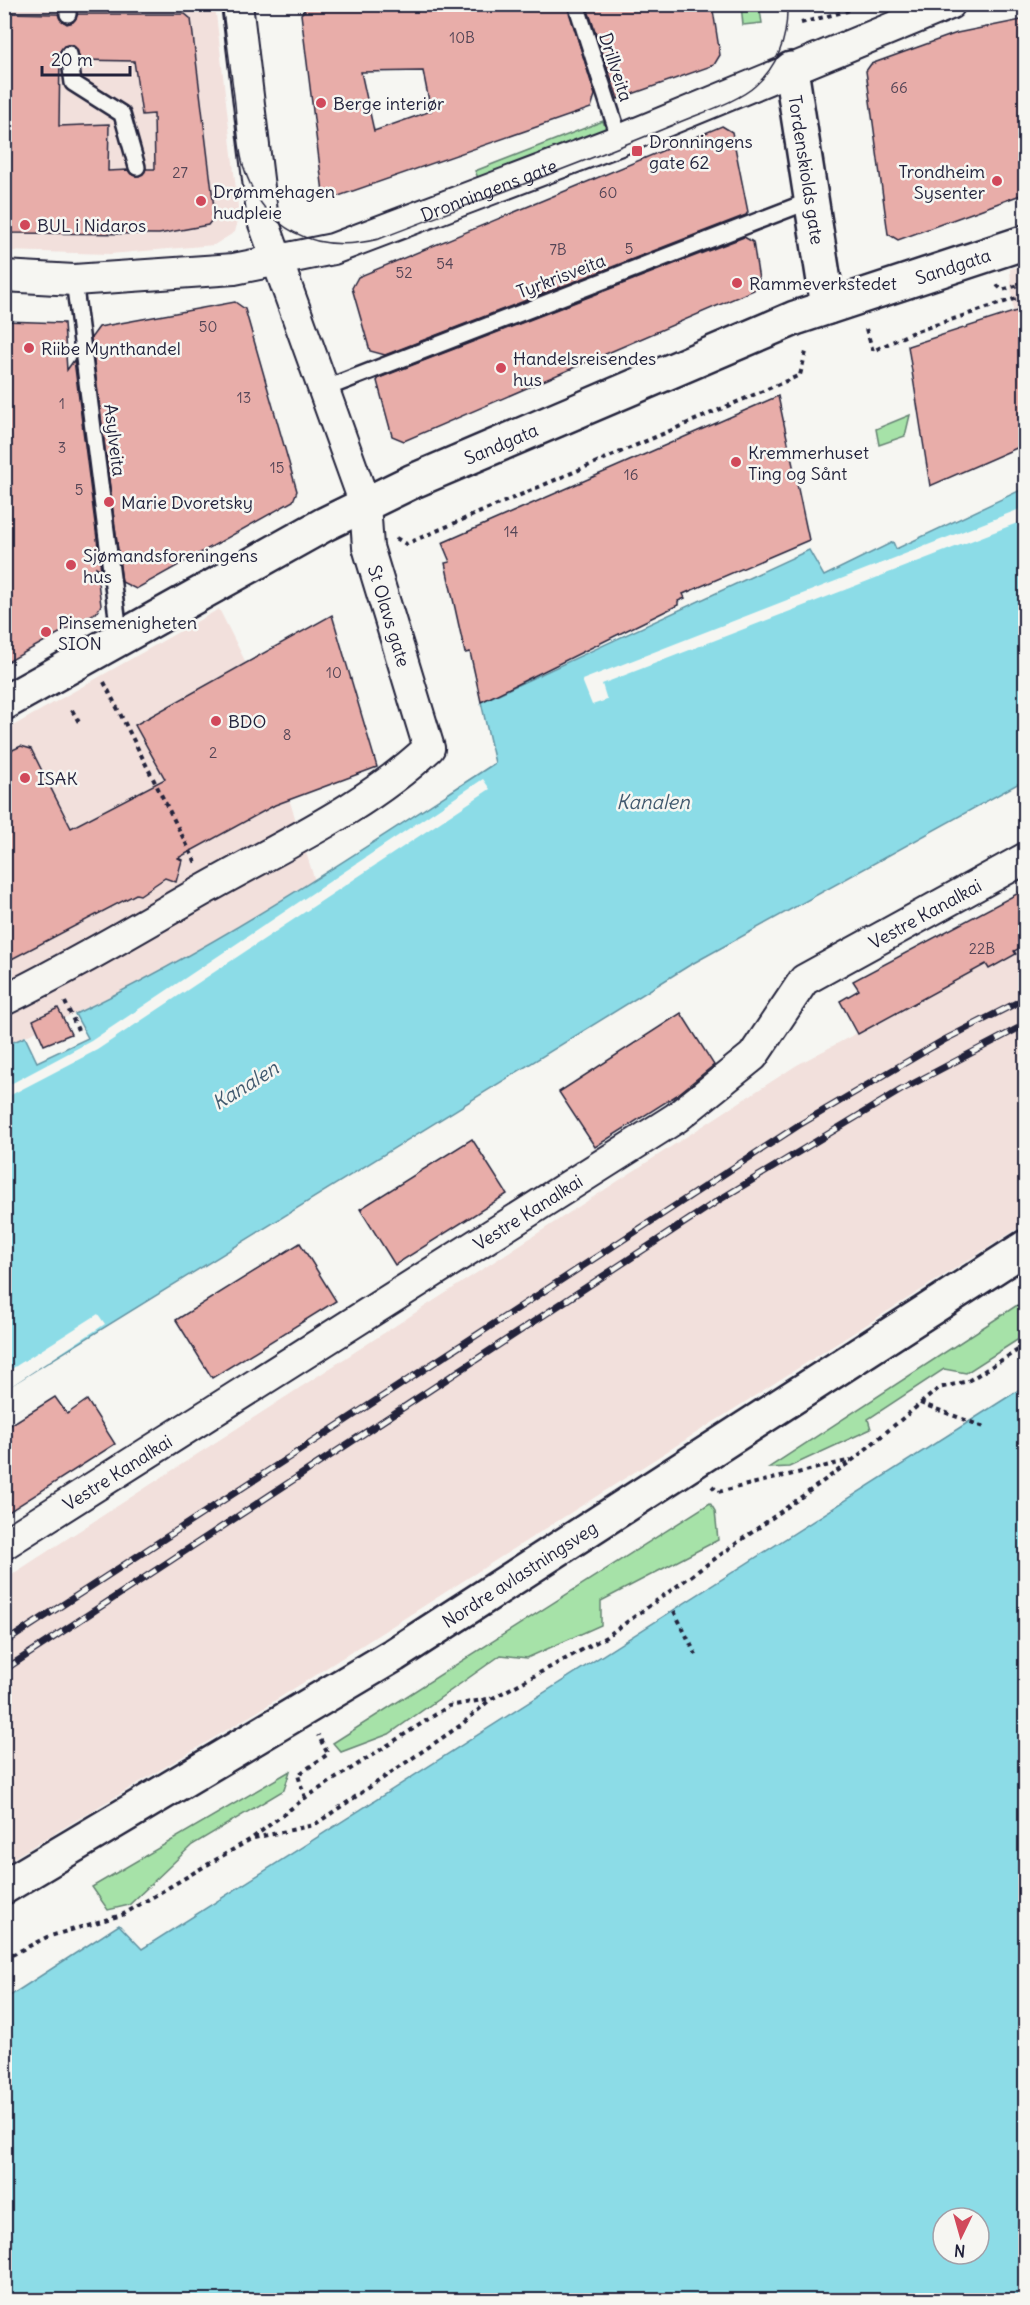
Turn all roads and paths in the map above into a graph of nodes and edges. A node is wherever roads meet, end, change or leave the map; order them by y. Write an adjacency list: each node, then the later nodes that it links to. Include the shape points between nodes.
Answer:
1 (237, 4): 12 (street, St Olavs gate, via 263,221)
2 (576, 4): 8 (lane, Drillveita)
3 (858, 4): 5 (path, via 847,11)
4 (950, 4): 7 (street, Dronningens gate)
5 (801, 23)
6 (69, 54): 9 (lane, via 73,83 122,114)
7 (791, 69): 8 (street, Dronningens gate); 10 (main road, Tordenskiolds gate)
8 (620, 140): 12 (street, Dronningens gate, via 333,249)
9 (137, 166)
10 (812, 200): 18 (main road, Tordenskiolds gate); 21 (lane, Tyrkrisveita)
11 (1025, 242): 18 (main road, Sandgata)
12 (277, 261): 14 (street, Dronningens gate, via 234,269); 21 (street, St Olavs gate)
13 (4, 276): 14 (street, Dronningens gate)
14 (74, 280): 24 (lane, Asylveita)
15 (993, 281): 16 (path, via 1002,290)
16 (1026, 283)
17 (1026, 295): 19 (path, via 911,333 873,351)
18 (828, 307): 22 (main road, Sandgata)
19 (866, 329)
20 (806, 352): 23 (path, via 800,375 406,544)
21 (324, 389): 22 (street, St Olavs gate)
22 (365, 504): 24 (main road, Sandgata); 30 (street, St Olavs gate, via 368,547 429,748 405,771 314,831)
23 (390, 535)
24 (120, 640): 25 (main road, Sandgata)
25 (90, 656): 26 (main road, Sandgata); 30 (path)
26 (4, 703)
27 (72, 710): 28 (path)
28 (80, 724)
29 (1026, 858): 38 (street, Vestre Kanalkai, via 804,980 753,1056 676,1118)
30 (208, 887): 31 (street, St Olavs gate, via 54,976)
31 (4, 1000)
32 (1026, 1247): 45 (main road, Nordre avlastningsveg, via 394,1654)
33 (1026, 1345): 34 (path, via 968,1381 939,1388)
34 (920, 1403): 35 (path); 36 (path)
35 (984, 1427)
36 (855, 1459): 37 (path, via 718,1492); 41 (path, via 606,1637)
37 (711, 1485)
38 (4, 1544)
39 (674, 1611): 40 (path)
40 (699, 1659)
41 (493, 1698): 43 (path, via 449,1706); 44 (path, via 461,1725 314,1825)
42 (318, 1735): 43 (path, via 328,1754 298,1775)
43 (305, 1798): 44 (path)
44 (251, 1839): 46 (path, via 122,1915 47,1937)
45 (4, 1887)
46 (4, 1959)

